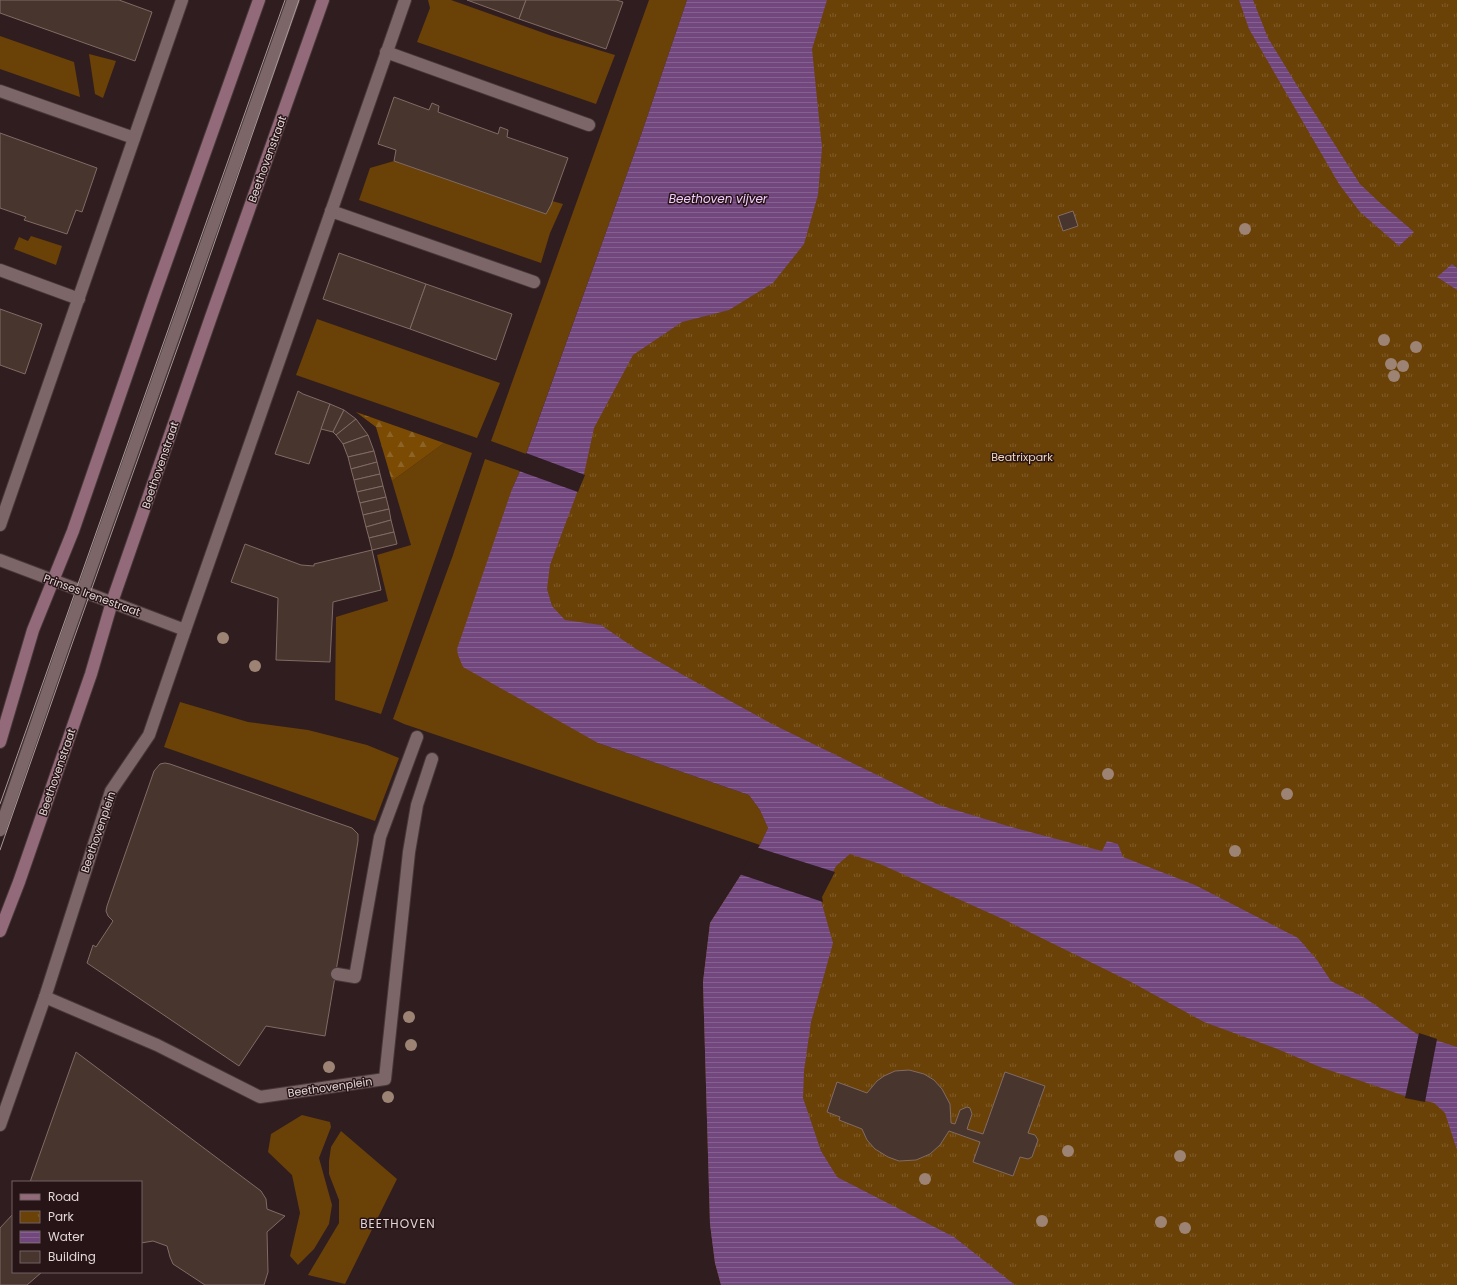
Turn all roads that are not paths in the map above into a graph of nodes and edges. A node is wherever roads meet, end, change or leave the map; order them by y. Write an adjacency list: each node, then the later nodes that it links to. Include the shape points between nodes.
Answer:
1 (182, 0): 9 (street)
2 (259, 0): 16 (main road, via 73,531)
3 (293, 0): 17 (street)
4 (323, 0): 18 (main road, Beethovenstraat)
5 (405, 0): 6 (street)
6 (386, 52): 8 (street); 10 (street)
7 (0, 91): 9 (street)
8 (590, 125)
9 (134, 138): 13 (street)
10 (331, 211): 12 (street); 19 (street)
11 (0, 270): 13 (street)
12 (534, 282)
13 (79, 299): 14 (street)
14 (0, 525)
15 (0, 560): 16 (street, Prinses Irenestraat)
16 (53, 580): 17 (street, Prinses Irenestraat); 21 (main road, via 33,630)
17 (83, 592): 18 (street, Prinses Irenestraat); 23 (street)
18 (112, 602): 19 (street, Prinses Irenestraat); 24 (main road, Beethovenstraat, via 91,674)
19 (185, 630): 26 (street, Beethovenplein, via 149,735 111,791)
20 (418, 737): 25 (street, via 380,837 355,977)
21 (0, 742)
22 (432, 759): 26 (street, Beethovenplein, via 416,805 409,852 385,1079 260,1097 157,1045)
23 (0, 830)
24 (0, 931)
25 (337, 974)
26 (45, 997): 27 (street, Beethovenplein)
27 (0, 1125)

